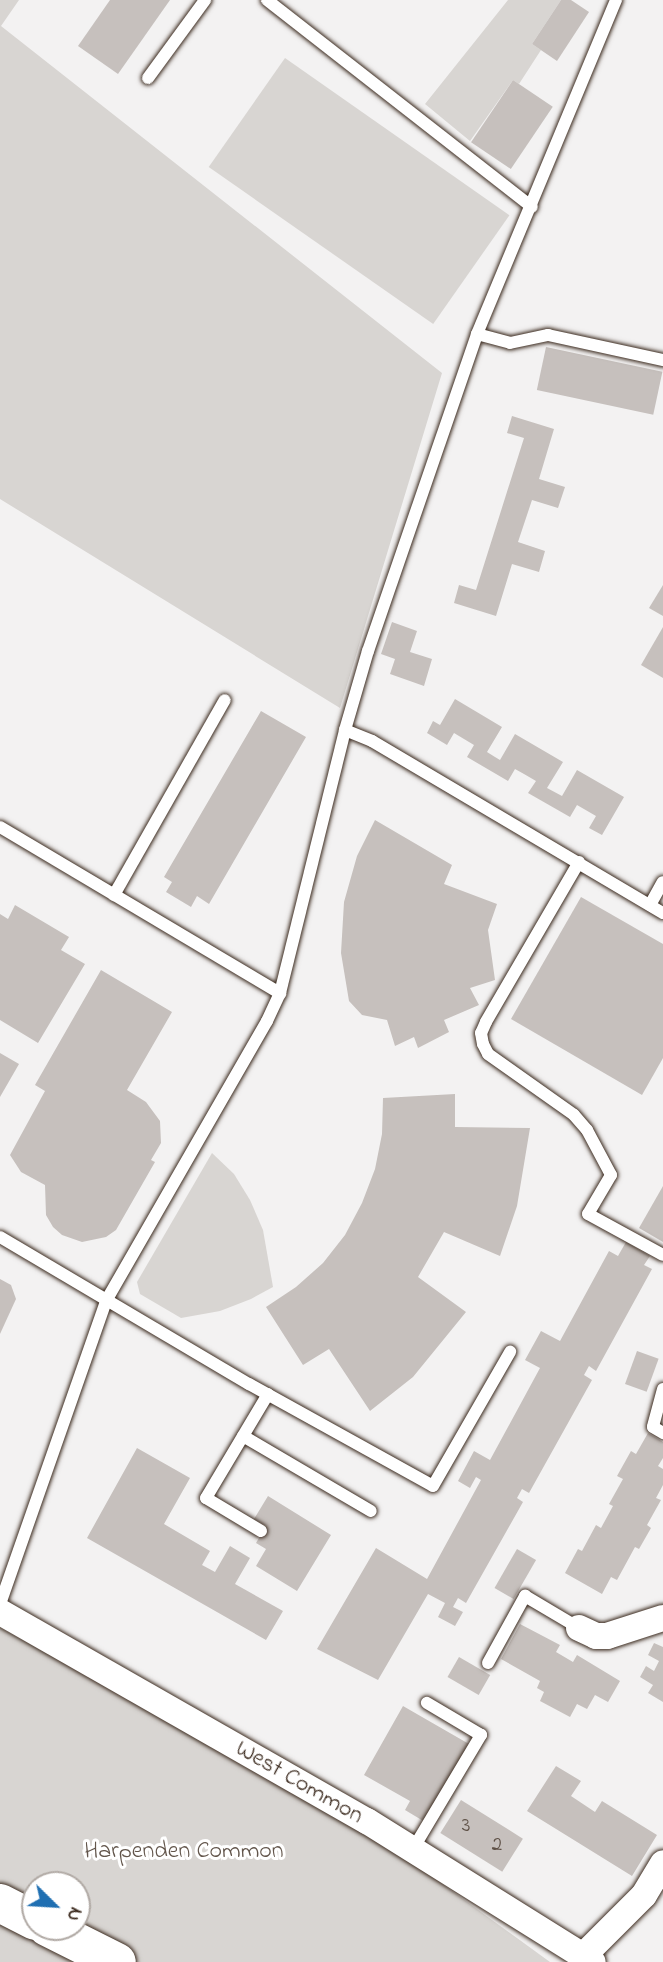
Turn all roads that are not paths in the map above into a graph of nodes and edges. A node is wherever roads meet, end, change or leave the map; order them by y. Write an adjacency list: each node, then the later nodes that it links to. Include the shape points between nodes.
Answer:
1 (205, 0): 4 (lane)
2 (267, 0): 5 (lane)
3 (616, 0): 5 (lane)
4 (148, 78)
5 (532, 207): 6 (lane)
6 (477, 334): 7 (lane, via 510,343 548,335); 9 (lane)
7 (663, 360)
8 (225, 700): 13 (lane)
9 (345, 730): 11 (lane, via 372,741); 16 (lane)
10 (0, 828): 13 (lane)
11 (579, 862): 14 (lane); 18 (lane, via 485,1022 483,1044 488,1054 574,1115 587,1130 611,1175 588,1214)
12 (663, 882): 14 (lane)
13 (114, 895): 16 (lane)
14 (650, 905): 15 (lane)
15 (663, 912)
16 (280, 993): 19 (lane)
17 (0, 1237): 19 (lane)
18 (663, 1255)
19 (106, 1301): 22 (lane); 27 (lane)
20 (510, 1352): 22 (lane, via 433,1486)
21 (663, 1389): 23 (lane, via 653,1427)
22 (268, 1394): 24 (lane)
23 (663, 1433)
24 (243, 1436): 25 (lane); 26 (lane, via 206,1498)
25 (371, 1511)
26 (261, 1531)
27 (0, 1604)
28 (0, 1612): 33 (street, West Common)
29 (663, 1618): 30 (street, via 607,1636)
30 (579, 1628): 31 (lane, via 525,1596)
31 (488, 1663)
32 (427, 1703): 33 (lane, via 481,1735)
33 (413, 1849): 38 (street, West Common)
34 (663, 1863): 38 (street, via 643,1895)
35 (0, 1903): 36 (main road)
36 (21, 1914)
37 (75, 1941): 39 (main road)
38 (588, 1959)
39 (117, 1962)

